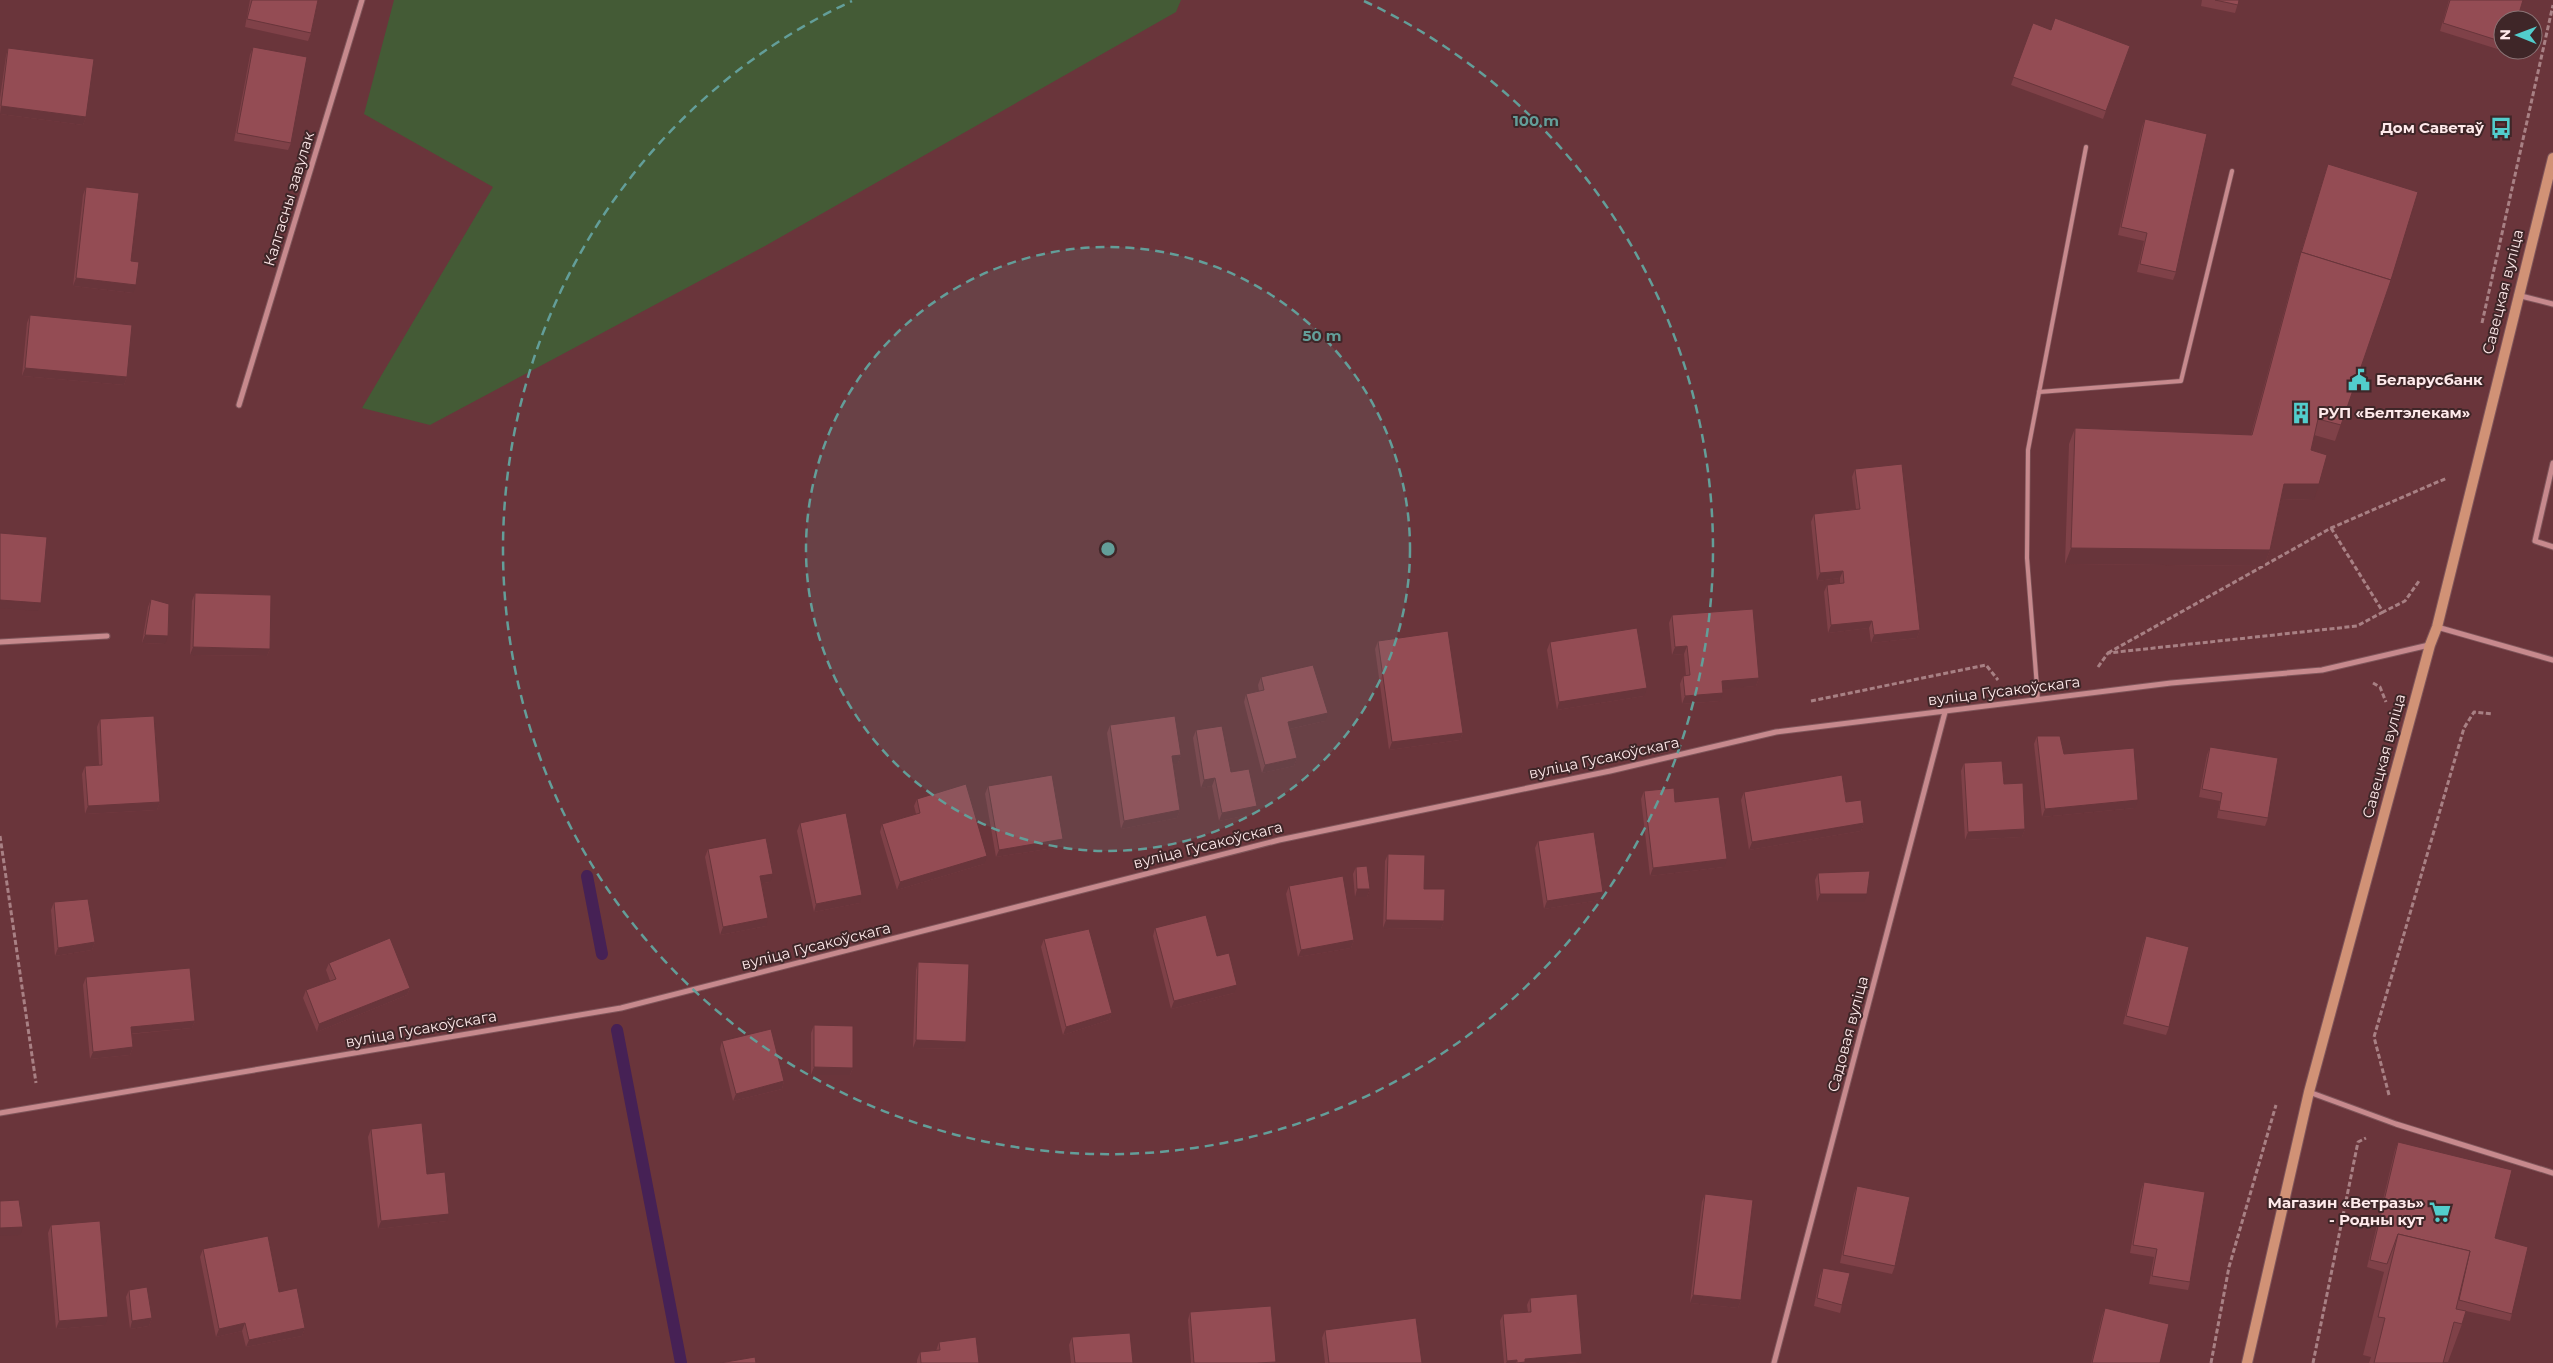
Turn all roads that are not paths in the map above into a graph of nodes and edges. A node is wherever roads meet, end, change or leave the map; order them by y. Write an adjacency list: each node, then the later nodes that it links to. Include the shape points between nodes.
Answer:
1 (362, 0): 8 (street, Калгасны завулак)
2 (2086, 148): 7 (lane)
3 (2553, 158): 5 (street, Савецкая вуліца)
4 (2232, 171): 7 (lane, via 2181,381)
5 (2517, 295): 6 (street); 11 (street, Савецкая вуліца)
6 (2553, 304)
7 (2039, 392): 16 (lane, via 2028,450 2027,538)
8 (239, 405)
9 (2553, 463): 10 (street, via 2535,541)
10 (2553, 547)
11 (2437, 627): 14 (street, Савецкая вуліца); 15 (street)
12 (107, 636): 13 (street)
13 (0, 642)
14 (2430, 645): 16 (street, вуліца Гусакоўскага, via 2322,670 2171,683); 18 (street, Савецкая вуліца)
15 (2553, 660)
16 (2038, 700): 17 (street, вуліца Гусакоўскага)
17 (1945, 712): 19 (street, вуліца Гусакоўскага, via 1776,732 1610,771 1279,840 621,1008); 21 (street, Садовая вуліца)
18 (2309, 1092): 20 (street, via 2396,1124); 22 (street, Савецкая вуліца)
19 (0, 1113)
20 (2553, 1173)
21 (1774, 1363)
22 (2247, 1363)

